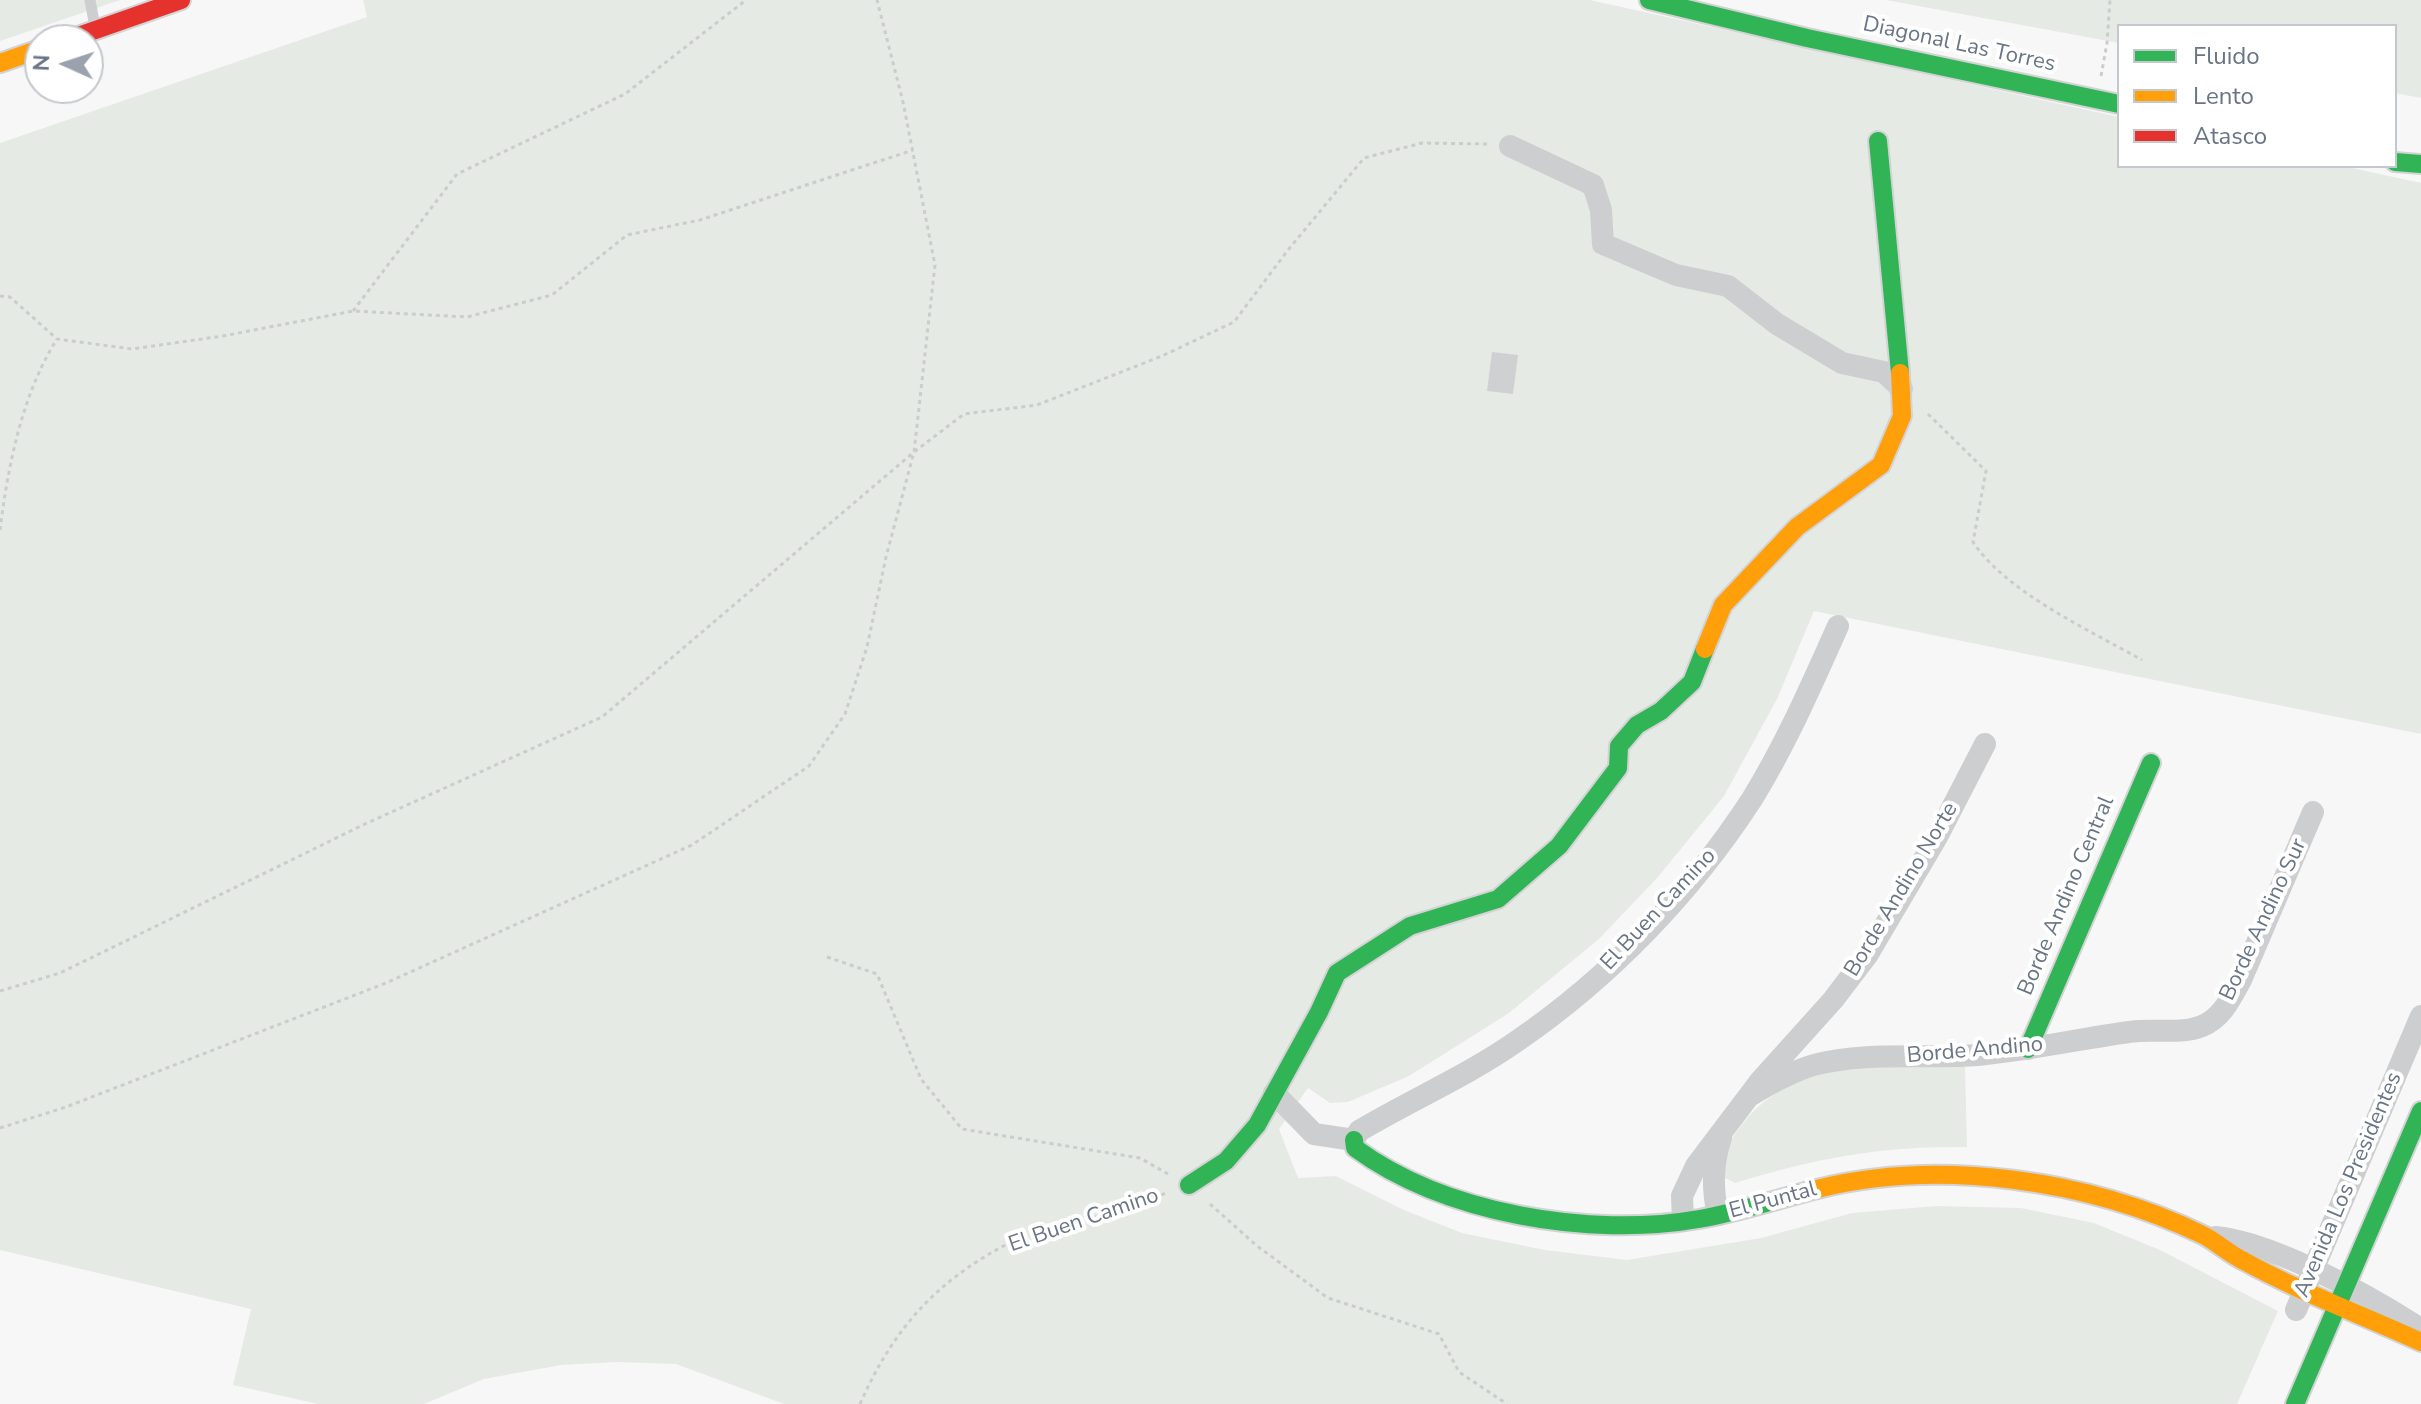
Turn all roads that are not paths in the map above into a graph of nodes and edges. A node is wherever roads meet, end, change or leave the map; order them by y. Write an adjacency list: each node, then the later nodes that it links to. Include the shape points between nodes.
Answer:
1 (90, 0): 5 (lane)
2 (181, 0): 4 (street)
3 (1649, 0): 9 (street, Diagonal Las Torres)
4 (137, 8): 6 (street)
5 (95, 24)
6 (104, 26)
7 (24, 55): 8 (street)
8 (0, 63)
9 (2117, 104)
10 (1878, 141): 14 (street)
11 (1510, 146): 14 (street, via 1593,185 1603,244 1676,275 1728,286 1777,324 1842,363 1884,372)
12 (2397, 162): 13 (street)
13 (2421, 164)
14 (1902, 389): 24 (street, via 1902,416 1881,465 1797,527 1723,605 1692,682 1619,746 1618,768 1559,846 1498,899 1410,926 1337,973)
15 (1838, 626): 28 (street, El Buen Camino, via 1752,798 1653,924 1526,1035 1436,1092 1359,1131)
16 (1985, 744): 21 (street, Borde Andino Norte, via 1868,954)
17 (2151, 763): 22 (street, Borde Andino Central)
18 (2313, 812): 20 (street, Borde Andino Sur, via 2241,980)
19 (2421, 1016): 33 (street, Avenida Los Presidentes)
20 (2208, 1023): 22 (street, Borde Andino)
21 (1808, 1028): 23 (street, via 1809,1048); 25 (street, Borde Andino Norte)
22 (2028, 1049): 23 (street, Borde Andino)
23 (1825, 1062): 25 (street, Borde Andino)
24 (1274, 1093): 28 (street, via 1314,1134); 29 (street, via 1257,1125 1226,1161)
25 (1748, 1097): 27 (street, Borde Andino Norte)
26 (2421, 1111): 34 (street, Avenida Los Presidentes)
27 (1725, 1130): 30 (street, via 1714,1169); 31 (street, via 1688,1182 1682,1196)
28 (1354, 1140): 31 (street, El Puntal, via 1363,1155 1403,1177 1502,1212 1598,1225)
29 (1189, 1185)
30 (1718, 1215): 31 (street, El Puntal); 32 (street, El Puntal, via 1859,1181 1983,1176 2079,1190)
31 (1683, 1221)
32 (2205, 1236): 33 (street, El Puntal, via 2251,1245)
33 (2304, 1290): 34 (street, El Puntal)
34 (2342, 1296): 35 (street, El Puntal); 36 (street, El Puntal); 37 (street, Avenida Los Presidentes)
35 (2421, 1330)
36 (2421, 1342)
37 (2295, 1404)

